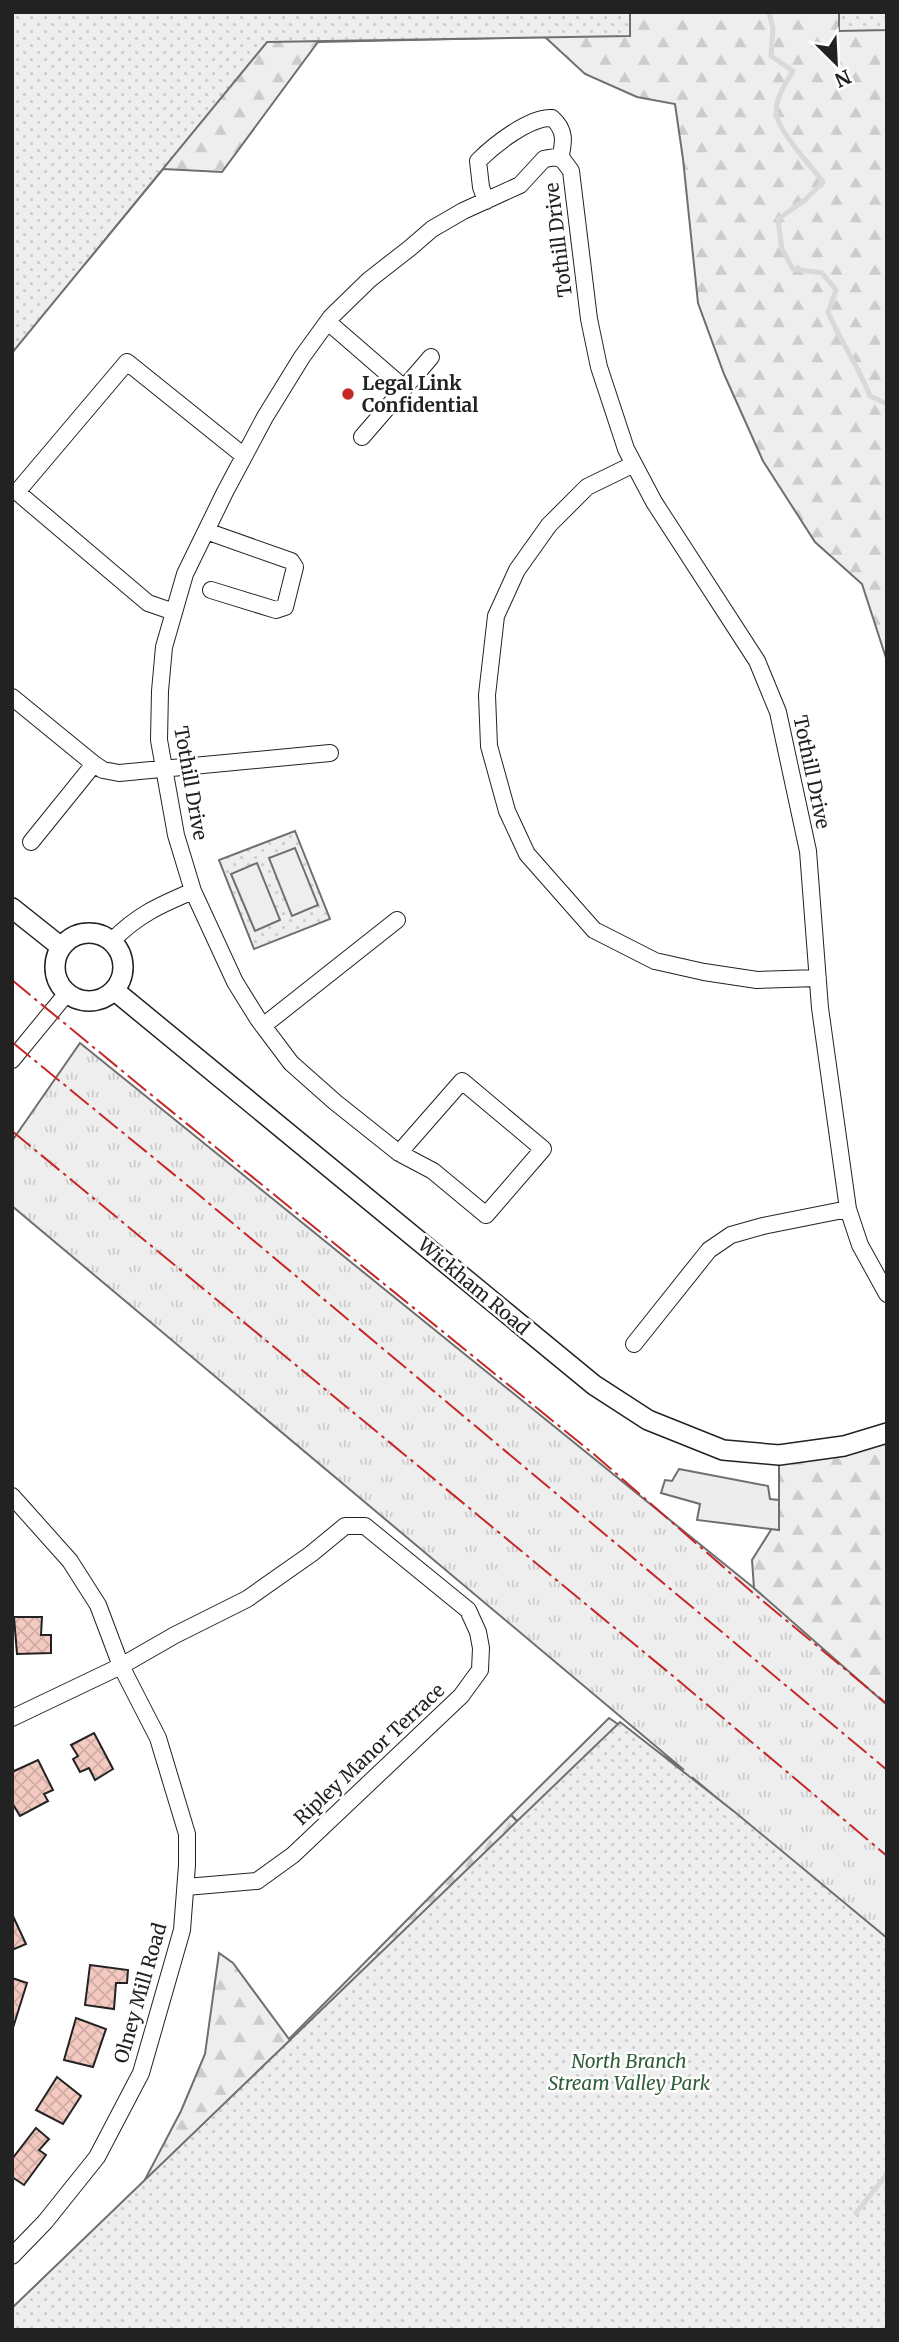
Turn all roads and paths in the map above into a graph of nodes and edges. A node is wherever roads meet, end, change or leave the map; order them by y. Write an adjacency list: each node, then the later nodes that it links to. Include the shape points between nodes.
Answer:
1 (560, 159): 2 (street, Tothill Drive, via 544,159 520,186); 2 (street, via 563,131 552,118 541,118 514,132 478,160); 8 (street, Tothill Drive, via 571,171 599,367)
2 (486, 201): 3 (street, Tothill Drive, via 432,229 369,280)
3 (328, 322): 5 (street); 7 (street, Tothill Drive, via 302,356)
4 (430, 357): 5 (street)
5 (403, 387): 6 (street)
6 (362, 437)
7 (244, 456): 9 (street, via 127,362); 10 (street, Tothill Drive)
8 (634, 464): 23 (street, Tothill Drive, via 674,535 757,661 778,712 808,851); 23 (street, via 587,487 549,525 517,570 496,616 487,695 489,747 507,811 527,854 594,930 655,961 704,972 757,980)
9 (15, 495): 12 (street, via 148,603)
10 (206, 531): 11 (street, via 291,561 295,567 285,607 276,610); 12 (street, Tothill Drive, via 185,574)
11 (211, 590)
12 (174, 612): 16 (street, Tothill Drive, via 164,647 160,691 159,740)
13 (12, 697): 15 (street)
14 (330, 753): 16 (street)
15 (94, 764): 16 (street, via 119,773); 17 (street)
16 (164, 769): 18 (street, Tothill Drive, via 176,835)
17 (32, 842)
18 (193, 891): 21 (street, via 152,908); 26 (street, Tothill Drive, via 235,982)
19 (12, 908): 22 (street)
20 (397, 920): 26 (street)
21 (112, 942): 22 (street, via 102,935 80,934); 24 (street, via 123,960)
22 (61, 947): 25 (street, via 55,971)
23 (818, 978): 29 (street, Tothill Drive)
24 (114, 990): 25 (street, via 91,1001); 32 (street, Wickham Road, via 594,1385 648,1420 723,1450 779,1455 844,1446)
25 (67, 993): 27 (street)
26 (263, 1026): 28 (street, Tothill Drive, via 291,1063)
27 (12, 1060)
28 (399, 1153): 28 (street, Tothill Drive, via 462,1081 543,1149 486,1215 433,1171)
29 (848, 1209): 30 (street, Tothill Drive, via 860,1245); 31 (street, via 731,1235 709,1250)
30 (887, 1294)
31 (634, 1343)
32 (887, 1433)
33 (12, 1496): 34 (street, Olney Mill Road, via 70,1561 98,1605)
34 (121, 1666): 35 (street, Ripley Manor Terrace); 36 (street, Olney Mill Road, via 158,1738 173,1786 187,1834); 36 (street, Ripley Manor Terrace, via 247,1599 345,1526 365,1526 468,1610 478,1632 480,1670 461,1696 293,1855 257,1881)
35 (12, 1718)
36 (186, 1887): 37 (street, Olney Mill Road, via 182,1930 141,2073 97,2157)
37 (12, 2256)

